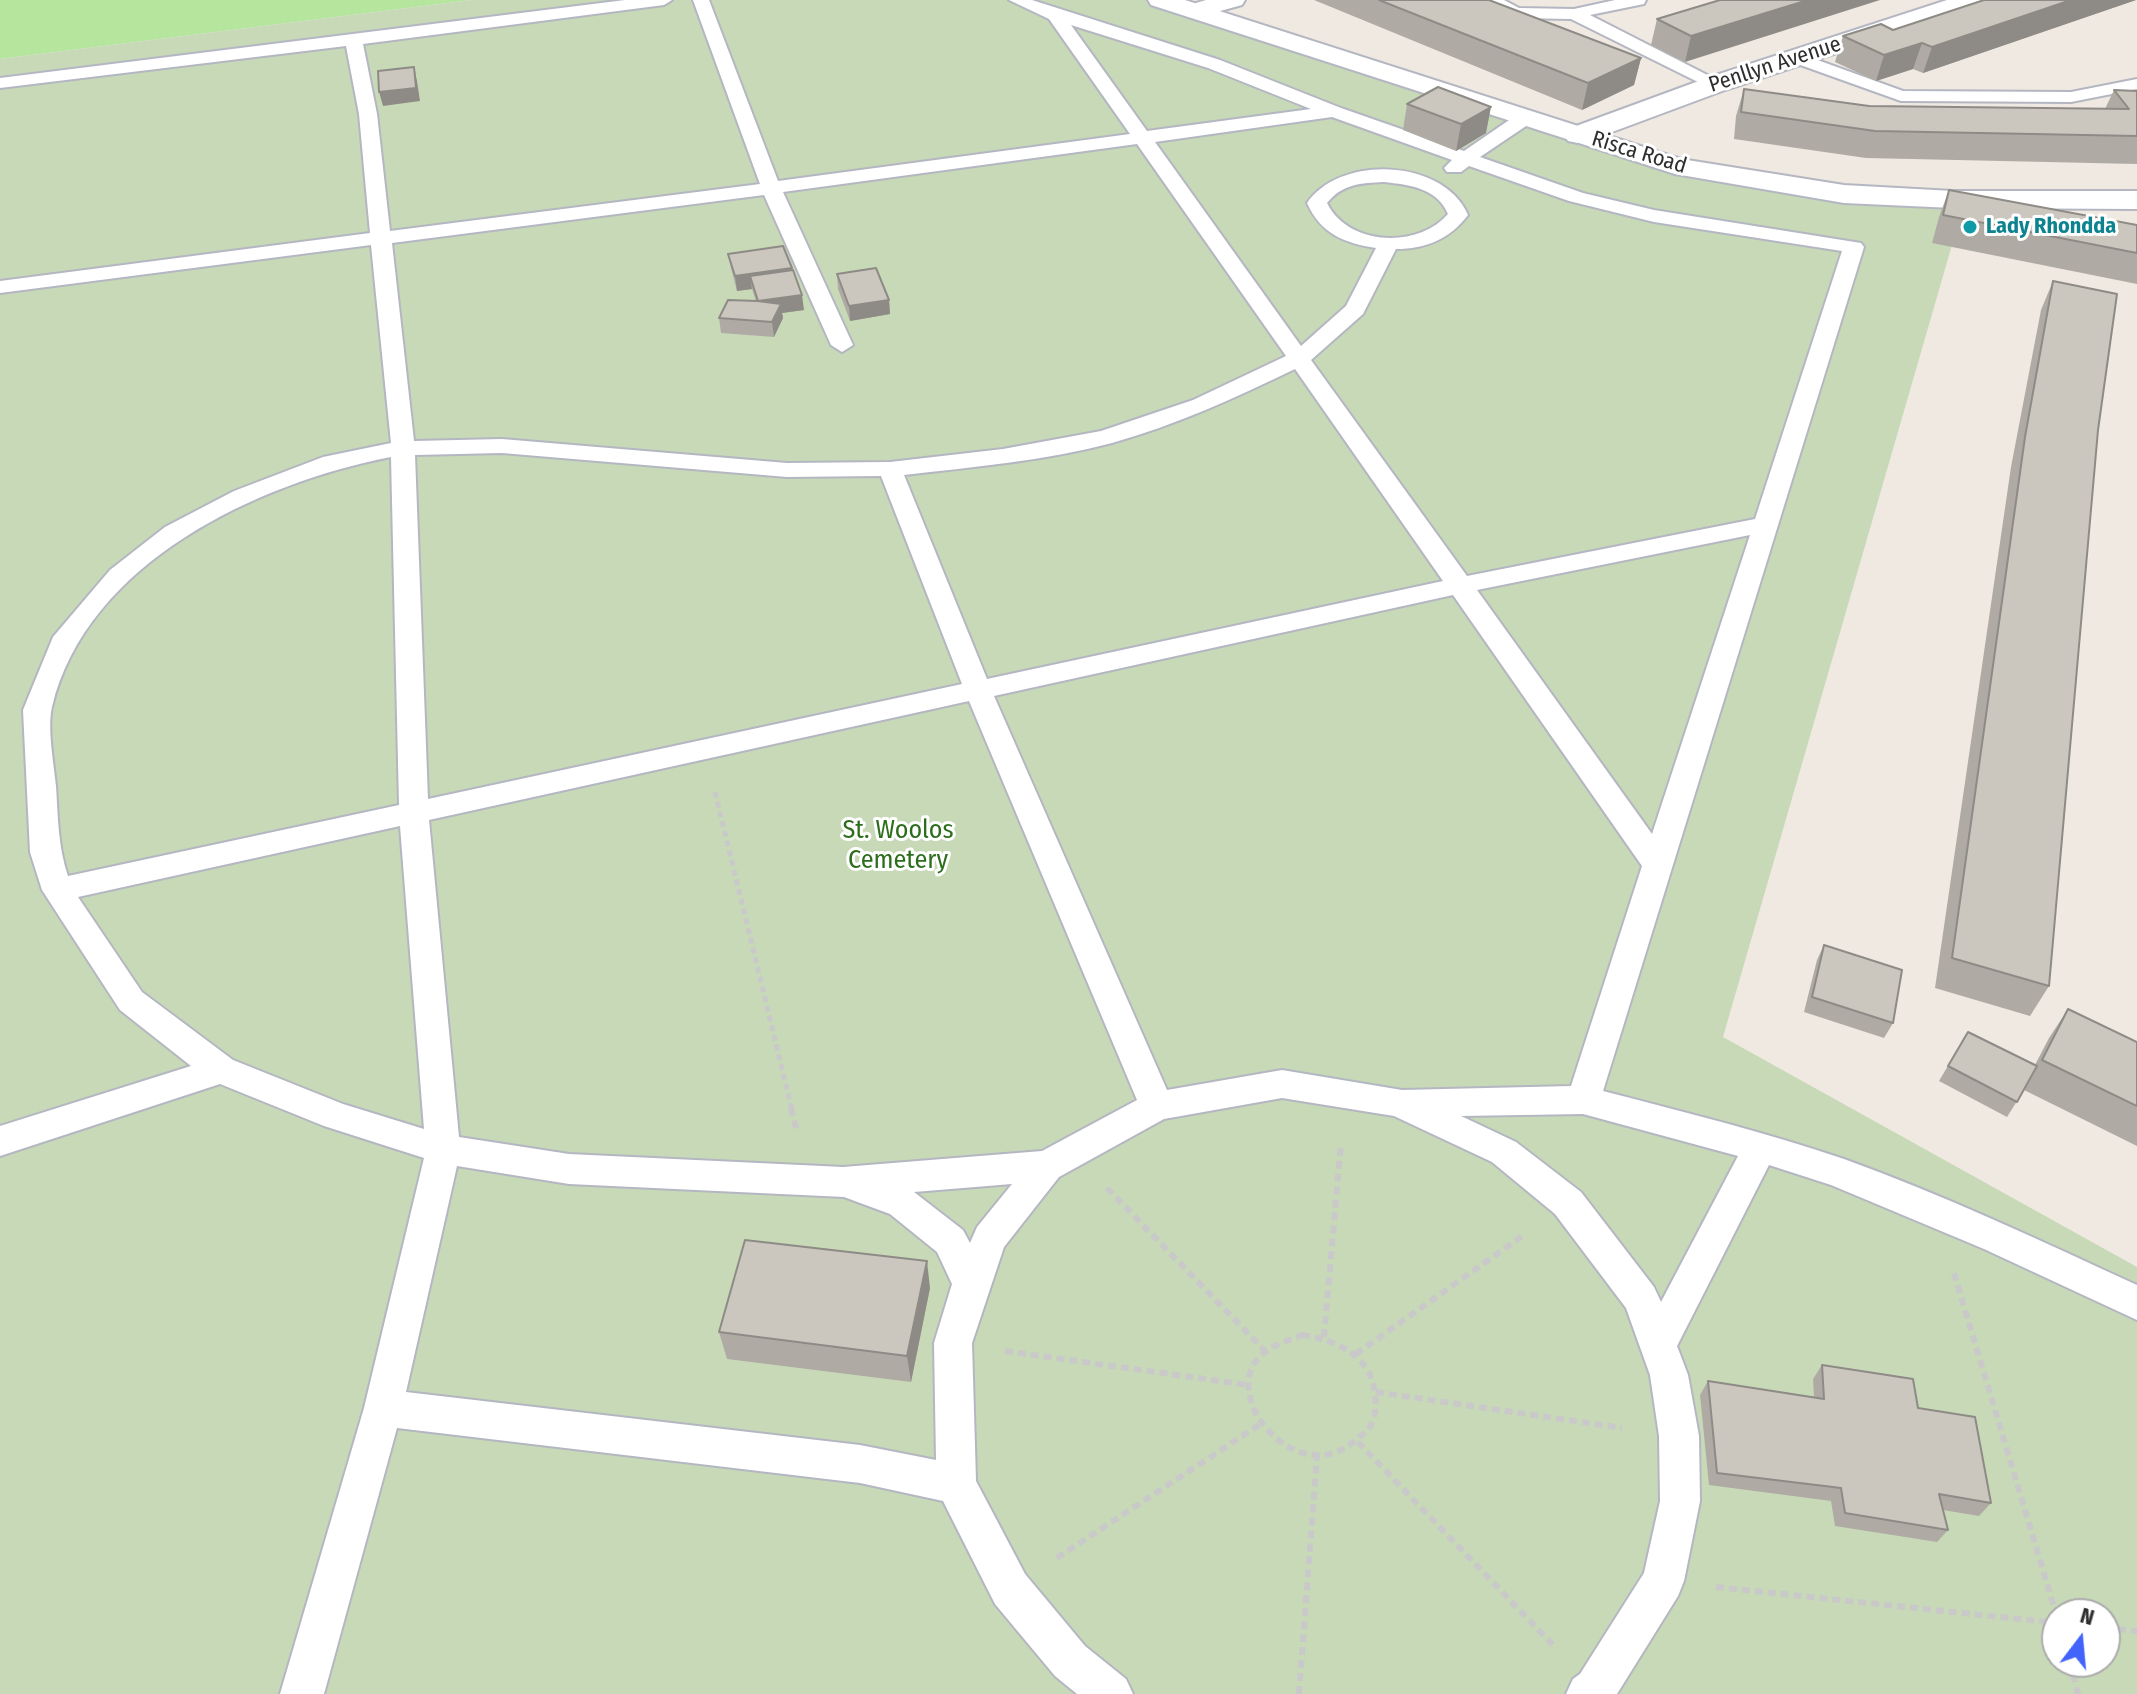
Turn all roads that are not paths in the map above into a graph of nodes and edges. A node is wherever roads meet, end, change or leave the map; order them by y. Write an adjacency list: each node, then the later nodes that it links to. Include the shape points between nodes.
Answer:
1 (664, 0): 12 (lane)
2 (701, 0): 23 (lane)
3 (1017, 0): 11 (lane)
4 (1160, 0): 9 (main road, Risca Road)
5 (1233, 0): 9 (main road)
6 (1491, 0): 10 (lane, via 1516,13)
7 (1638, 0): 10 (lane)
8 (1972, 0): 13 (main road, Penllyn Avenue)
9 (1195, 11): 18 (main road, Risca Road)
10 (1574, 14): 15 (lane)
11 (1055, 15): 17 (lane, via 1214,64); 20 (lane)
12 (354, 40): 14 (lane); 25 (lane)
13 (1798, 58): 15 (main road, Penllyn Avenue); 16 (lane, via 1901,96 2071,97)
14 (0, 83)
15 (1716, 84): 19 (main road, Penllyn Avenue)
16 (2137, 84)
17 (1334, 112): 20 (lane); 21 (lane)
18 (1525, 118): 19 (main road, Risca Road); 21 (lane)
19 (1578, 135): 24 (main road, Risca Road, via 1675,166 1843,193 1965,200)
20 (1144, 138): 23 (lane); 29 (lane)
21 (1468, 160): 22 (lane); 32 (lane, via 1576,197 1654,216 1854,247)
22 (1429, 185): 26 (lane, via 1455,203 1458,215 1453,226 1435,237); 26 (lane, via 1361,177 1323,192 1317,203 1319,215 1330,226)
23 (771, 188): 25 (lane); 28 (lane)
24 (2137, 200)
25 (381, 238): 27 (lane); 30 (lane)
26 (1389, 243): 29 (lane, via 1355,309)
27 (0, 287)
28 (842, 345)
29 (1298, 359): 31 (lane, via 1201,405 1106,437); 33 (lane)
30 (403, 448): 31 (lane, via 502,446 787,470); 35 (lane); 37 (lane, via 331,462 243,496 174,532 119,576 62,643 37,710 45,852)
31 (890, 469): 34 (lane)
32 (1768, 524): 33 (lane); 36 (lane)
33 (1463, 585): 34 (lane); 36 (lane)
34 (978, 690): 35 (lane); 41 (lane)
35 (414, 813): 37 (lane); 44 (lane)
36 (1658, 865): 39 (lane)
37 (57, 890): 38 (lane, via 131,1001)
38 (221, 1070): 42 (lane); 44 (lane, via 336,1116)
39 (1583, 1100): 40 (lane); 43 (lane)
40 (1399, 1103): 41 (lane, via 1282,1084); 49 (lane, via 1504,1152 1568,1203 1641,1299)
41 (1157, 1106): 45 (lane)
42 (0, 1141)
43 (1760, 1147): 48 (lane, via 1936,1212); 49 (lane)
44 (443, 1149): 46 (lane, via 569,1169); 50 (lane)
45 (1059, 1159): 46 (lane); 47 (lane, via 990,1238)
46 (826, 1181): 47 (lane, via 903,1203 950,1241)
47 (971, 1284): 51 (lane, via 953,1343)
48 (2137, 1303)
49 (1658, 1345): 52 (lane, via 1679,1436 1680,1501 1663,1581)
50 (383, 1408): 51 (lane, via 860,1464); 53 (lane)
51 (956, 1484): 54 (lane, via 1010,1589 1070,1661)
52 (1594, 1692)
53 (302, 1694)
54 (1111, 1694)

